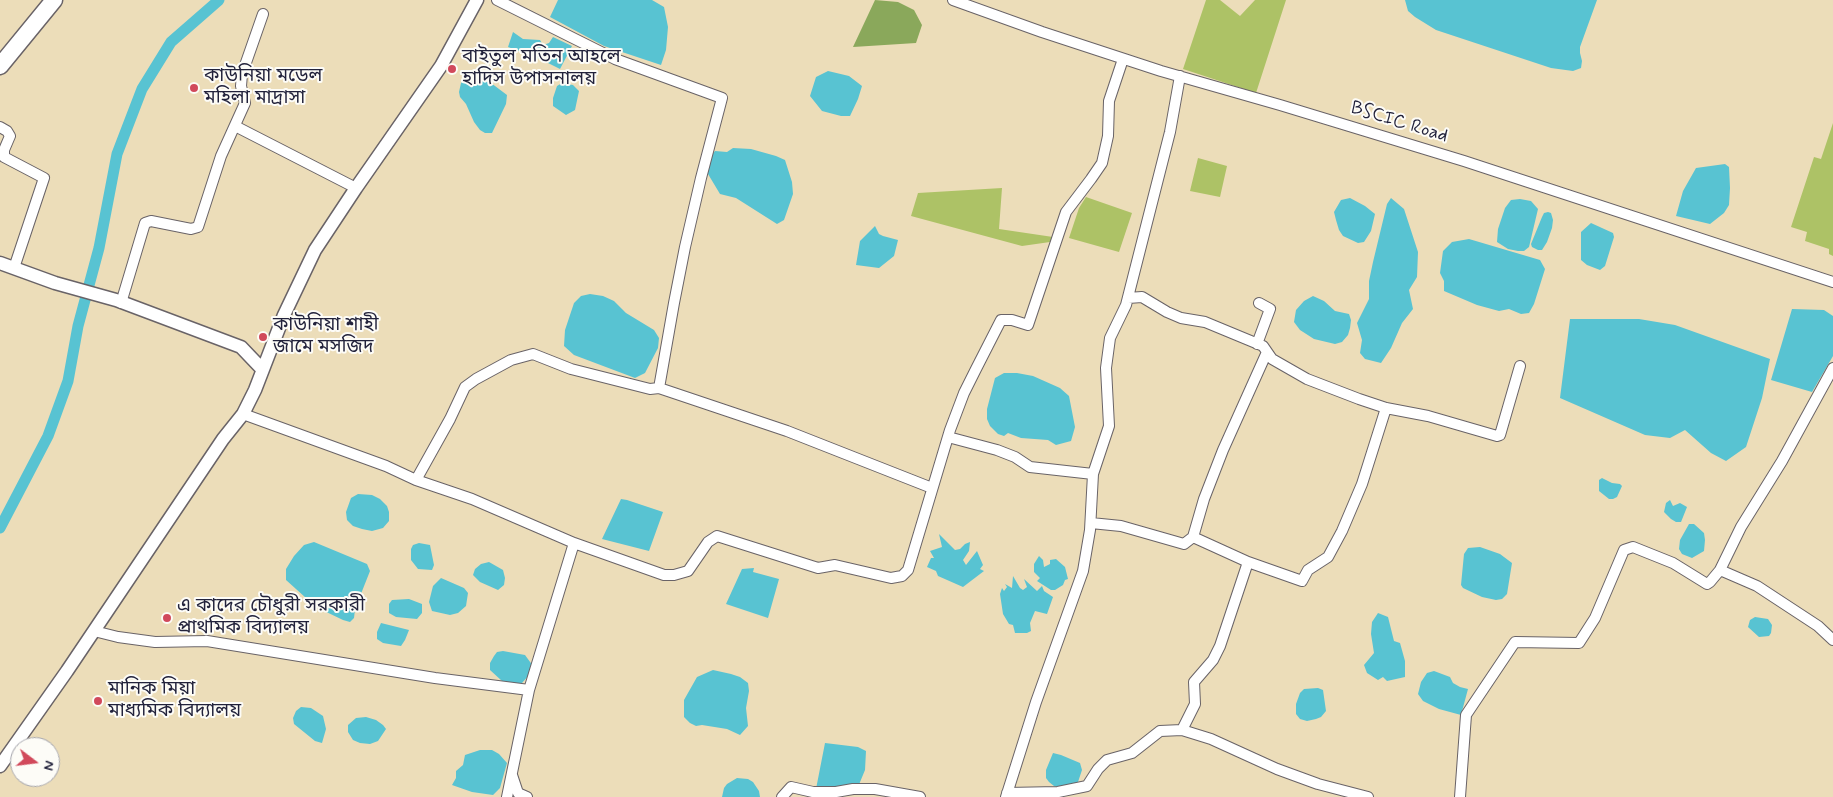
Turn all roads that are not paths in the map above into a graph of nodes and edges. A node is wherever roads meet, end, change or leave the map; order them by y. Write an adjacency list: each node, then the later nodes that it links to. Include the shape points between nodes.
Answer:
1 (54, 0): 7 (main road)
2 (477, 0): 11 (street, via 441,66)
3 (497, 0): 23 (street, via 615,59 722,98 683,255)
4 (953, 0): 6 (street, BSCIC Road)
5 (263, 14): 9 (street, via 242,74 245,103)
6 (1123, 59): 8 (street, BSCIC Road); 26 (street, via 1109,101 1108,136 1102,163 1066,212 1028,325 1001,320 964,392)
7 (0, 66)
8 (1180, 76): 14 (street, BSCIC Road, via 1464,161); 15 (street, via 1170,132)
9 (235, 126): 11 (street); 16 (street, via 221,156 198,227 191,229 151,221 145,223)
10 (0, 127): 13 (street, via 10,136 4,157 44,178)
11 (356, 188): 22 (street, via 315,250)
12 (0, 263): 13 (street)
13 (14, 268): 16 (street)
14 (1833, 282)
15 (1128, 298): 18 (street, via 1142,297 1181,318 1205,322); 27 (street, via 1110,338 1106,368 1109,426)
16 (119, 301): 22 (street, via 241,347)
17 (1260, 303): 18 (street, via 1270,309)
18 (1257, 344): 19 (street)
19 (1267, 352): 24 (street, via 1272,360 1307,379); 31 (street, via 1223,450)
20 (1520, 366): 24 (street, via 1500,435 1497,436 1428,416)
21 (1833, 368): 34 (street, via 1741,527)
22 (262, 370): 25 (street)
23 (659, 388): 28 (street, via 650,389 571,369 532,354 511,360 465,387); 29 (street, via 787,431)
24 (1386, 408): 33 (street, via 1362,484 1328,557 1308,570 1302,582)
25 (243, 414): 28 (street); 35 (street)
26 (948, 437): 27 (street, via 997,450 1030,467); 29 (street)
27 (1093, 474): 30 (street)
28 (416, 480): 32 (street)
29 (932, 488): 32 (street, via 908,570 902,576 891,578 835,565 818,568 717,536 708,542 688,571 674,575 664,575)
30 (1091, 523): 31 (street, via 1121,526 1184,544); 41 (street, via 1083,571)
31 (1193, 537): 33 (street)
32 (574, 543): 37 (street)
33 (1248, 562): 38 (street, via 1220,646 1213,660 1194,682 1195,704)
34 (1720, 570): 36 (street, via 1757,586 1818,626); 47 (street, via 1707,584 1673,563 1633,547 1624,550 1595,618 1579,643 1515,642 1466,715)
35 (94, 631): 37 (street, via 156,642 207,641); 39 (street)
36 (1833, 640)
37 (529, 690): 40 (street)
38 (1182, 730): 41 (street, via 1160,731 1132,753 1107,760 1087,786 1058,792); 46 (street, via 1318,784)
39 (0, 766)
40 (512, 775): 42 (street); 43 (street, via 518,793)
41 (1006, 795)
42 (507, 797)
43 (527, 797)
44 (782, 797): 45 (street, via 791,787 821,792 874,789)
45 (920, 797)
46 (1368, 797)
47 (1460, 797)

